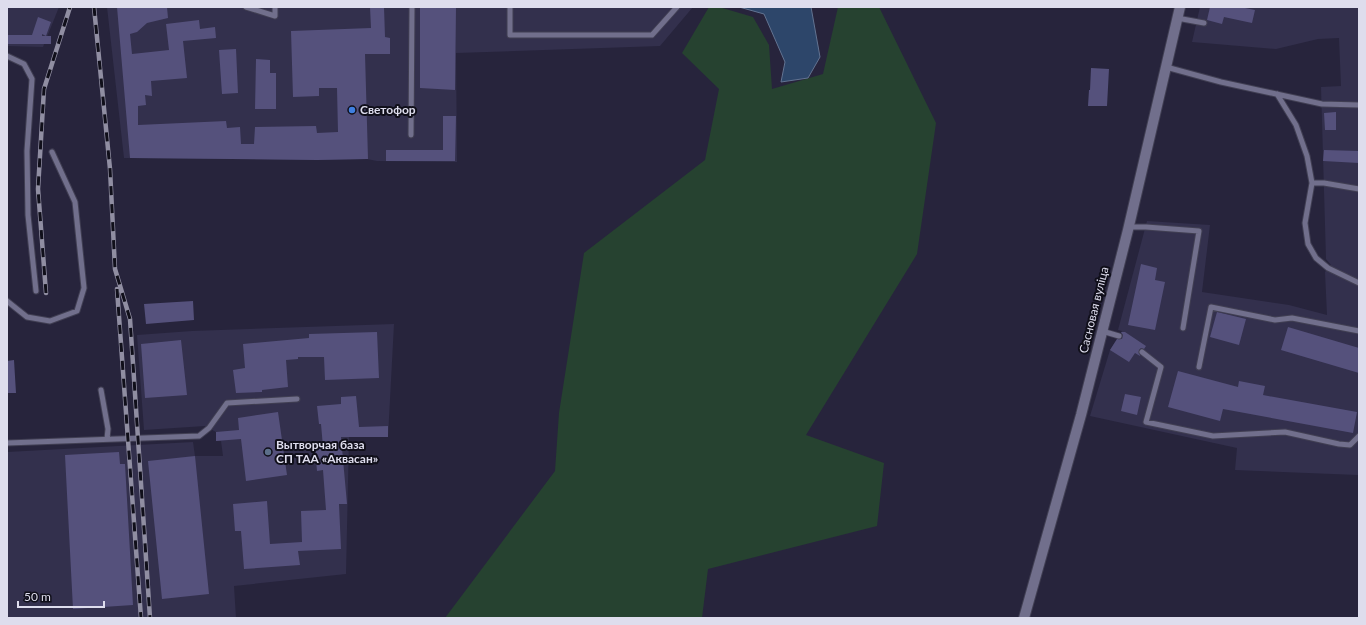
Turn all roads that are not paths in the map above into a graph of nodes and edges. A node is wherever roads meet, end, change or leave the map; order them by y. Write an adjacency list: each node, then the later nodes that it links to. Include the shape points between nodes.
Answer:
1 (246, 7): 2 (lane, via 275,16)
2 (275, 7)
3 (412, 7): 13 (lane)
4 (510, 7): 5 (lane, via 510,35 652,35)
5 (678, 7)
6 (1180, 7): 7 (street, Сасновая вуліца)
7 (1177, 18): 8 (lane); 10 (street, Сасновая вуліца)
8 (1204, 23)
9 (7, 56): 19 (lane, via 24,64 32,79 27,151 28,214)
10 (1166, 67): 11 (lane); 17 (street, Сасновая вуліца)
11 (1277, 94): 12 (lane, via 1322,104); 15 (lane, via 1296,125 1307,156)
12 (1359, 105)
13 (411, 135)
14 (52, 152): 20 (lane, via 75,202 84,288 77,311 50,321 27,317)
15 (1312, 183): 16 (lane); 18 (lane, via 1305,223 1308,244 1316,258 1328,268)
16 (1359, 189)
17 (1129, 227): 21 (lane, via 1199,231); 22 (street, Сасновая вуліца)
18 (1359, 283)
19 (36, 291)
20 (7, 301)
21 (1183, 328)
22 (1102, 331): 24 (lane); 32 (street, Сасновая вуліца)
23 (1359, 331): 26 (lane, via 1292,318 1275,320 1211,307)
24 (1119, 336)
25 (1142, 352): 29 (lane, via 1161,367 1146,422 1213,436 1285,432 1350,445)
26 (1199, 367)
27 (101, 390): 30 (lane, via 108,429)
28 (297, 399): 30 (lane, via 227,403 209,428 198,436)
29 (1359, 436)
30 (107, 438): 31 (lane)
31 (7, 443)
32 (1024, 618)

